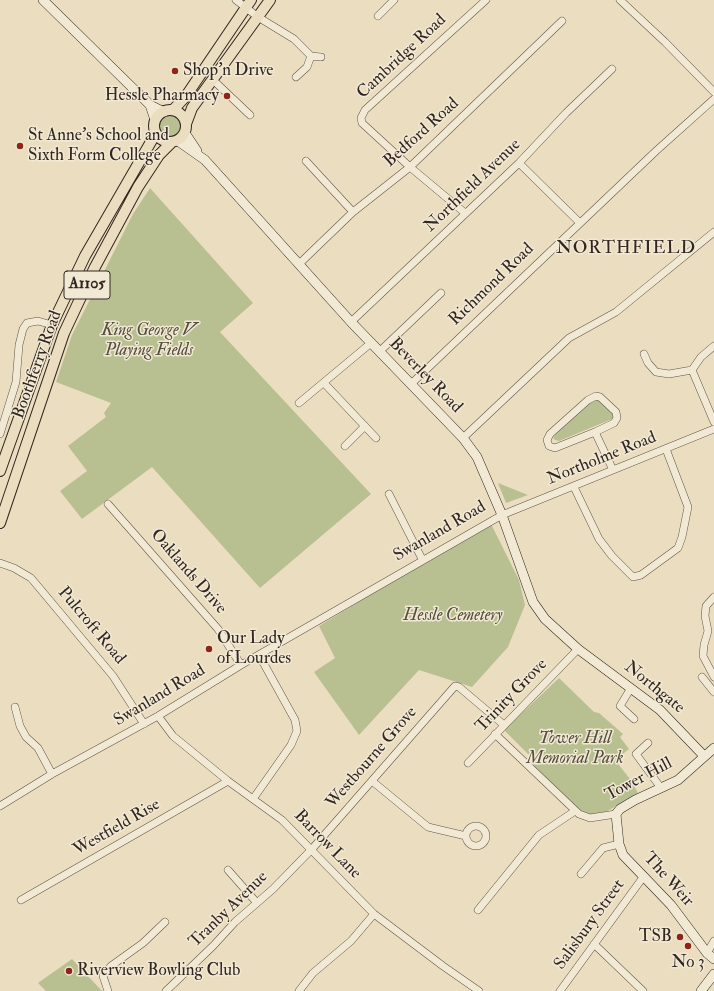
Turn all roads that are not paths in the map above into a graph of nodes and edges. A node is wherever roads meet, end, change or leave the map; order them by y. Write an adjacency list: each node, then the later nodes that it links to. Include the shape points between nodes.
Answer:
1 (43, 0): 18 (street)
2 (236, 0): 7 (street)
3 (270, 0): 9 (main road)
4 (394, 0): 8 (street)
5 (486, 0): 28 (street, Cambridge Road, via 364,110 362,123)
6 (620, 0): 16 (street)
7 (249, 3): 9 (street); 19 (main road, via 186,96)
8 (378, 16)
9 (258, 17): 11 (street, via 294,39); 15 (main road)
10 (562, 21): 28 (street, Bedford Road)
11 (310, 56): 12 (street); 14 (street, via 307,67)
12 (321, 57)
13 (612, 69): 27 (street, Northfield Avenue)
14 (296, 77)
15 (212, 80): 20 (street); 22 (main road, via 192,108)
16 (714, 92)
17 (714, 99): 31 (street, Richmond Road)
18 (150, 105): 19 (street); 21 (street)
19 (168, 111): 21 (main road); 22 (main road, via 182,115)
20 (250, 115)
21 (156, 120): 23 (main road)
22 (186, 128): 24 (main road); 25 (street, Beverley Road)
23 (156, 133): 24 (main road, via 162,140); 36 (main road, Boothferry Road / A1105, via 85,256)
24 (175, 142): 25 (street, Beverley Road); 60 (main road, Boothferry Road / A1105, via 159,155 138,188 95,267 64,333)
25 (199, 154): 33 (street, Beverley Road)
26 (306, 161): 29 (street)
27 (519, 163): 30 (street, Northfield Avenue); 31 (street)
28 (410, 167): 29 (street, Bedford Road); 30 (street)
29 (353, 212): 33 (street, Bedford Road)
30 (466, 213): 35 (street, Northfield Avenue)
31 (580, 223): 43 (street, Richmond Road)
32 (714, 232): 51 (street, via 616,312 569,338)
33 (299, 264): 35 (street, Beverley Road)
34 (441, 293): 39 (street)
35 (351, 322): 37 (street, Beverley Road)
36 (52, 325): 49 (street, via 38,320 27,323 23,329 16,382); 55 (main road, Boothferry Road / A1105)
37 (371, 343): 39 (street, Beverley Road); 42 (street)
38 (714, 346): 41 (street, via 701,357)
39 (379, 352): 43 (street, Beverley Road)
40 (644, 354): 41 (street, via 656,372 669,374)
41 (692, 370): 45 (street)
42 (324, 383): 44 (street); 46 (street)
43 (411, 384): 51 (street, Beverley Road)
44 (299, 403)
45 (714, 422)
46 (365, 426): 50 (street); 52 (street)
47 (714, 429): 53 (street, Northolme Road)
48 (595, 432): 48 (street, via 555,448 550,446 547,440 550,434 588,400 596,396 616,412 617,418 614,423); 54 (street)
49 (0, 434)
50 (376, 438)
51 (463, 438): 59 (street, Beverley Road, via 477,457)
52 (345, 446)
53 (666, 449): 54 (street, Northolme Road); 56 (street, via 688,507 682,537 678,548 641,574 633,577 612,556 599,539)
54 (613, 470): 56 (street, Northolme Road)
55 (0, 471)
56 (574, 487): 59 (street, Northolme Road)
57 (389, 494): 61 (street)
58 (108, 504): 66 (street, Oaklands Drive, via 218,629)
59 (502, 514): 61 (street, Swanland Road); 64 (street, Beverley Road, via 532,602 545,619)
60 (0, 523)
61 (422, 559): 65 (street, Swanland Road)
62 (0, 563): 74 (street, Pulcroft Road, via 31,578 113,676)
63 (714, 597): 68 (street, via 706,610 708,631 703,656)
64 (578, 649): 69 (street, Northgate); 75 (street, Trinity Grove)
65 (258, 655): 66 (street, Swanland Road); 85 (street, via 294,720 297,731)
66 (241, 665): 72 (street, Swanland Road)
67 (702, 677): 70 (street)
68 (714, 677)
69 (631, 688): 73 (street, via 620,706); 79 (street, Northgate, via 660,710)
70 (714, 692)
71 (16, 707): 81 (street, via 20,726 26,737 38,748)
72 (158, 716): 74 (street, Swanland Road); 83 (street, Barrow Lane, via 173,736)
73 (634, 719)
74 (144, 724): 81 (street, Swanland Road)
75 (504, 725): 76 (street, Trinity Grove); 82 (street, Westbourne Grove, via 455,686)
76 (495, 734): 80 (street, Trinity Grove); 87 (street, Tower Hill)
77 (648, 743): 84 (street, via 636,754)
78 (714, 748): 79 (street, Tower Hill)
79 (704, 756): 84 (street, Tower Hill, via 678,780)
80 (468, 763)
81 (52, 774): 86 (street, Swanland Road)
82 (372, 780): 89 (street, via 428,827); 91 (street, Westbourne Grove)
83 (228, 781): 85 (street, Barrow Lane); 95 (street, Westfield Rise)
84 (661, 788): 88 (street, Tower Hill, via 635,800)
85 (252, 798): 91 (street, Barrow Lane, via 282,820)
86 (0, 806)
87 (575, 811): 88 (street, Tower Hill, via 590,818); 97 (street, via 539,835)
88 (616, 814): 90 (street, The Weir)
89 (466, 836)
90 (619, 844): 93 (street, via 603,848); 94 (street, The Weir, via 623,855)
91 (312, 849): 96 (street, Tranby Avenue); 98 (street, Barrow Lane)
92 (228, 870): 96 (street)
93 (581, 874)
94 (644, 876): 101 (street, Salisbury Street); 102 (street, The Weir, via 671,905)
95 (22, 900)
96 (257, 903): 106 (street, Tranby Avenue)
97 (478, 910)
98 (374, 914): 107 (street, via 351,940 313,973); 108 (street, Barrow Lane)
99 (164, 922): 105 (street, via 143,943 111,966 103,976)
100 (714, 942): 102 (street)
101 (594, 944): 109 (street, Salisbury Street); 110 (street)
102 (707, 953): 103 (street, The Weir)
103 (714, 959)
104 (714, 974): 111 (street)
105 (108, 991)
106 (166, 991)
107 (299, 991)
108 (479, 991)
109 (560, 991)
110 (643, 991)
111 (700, 991)

